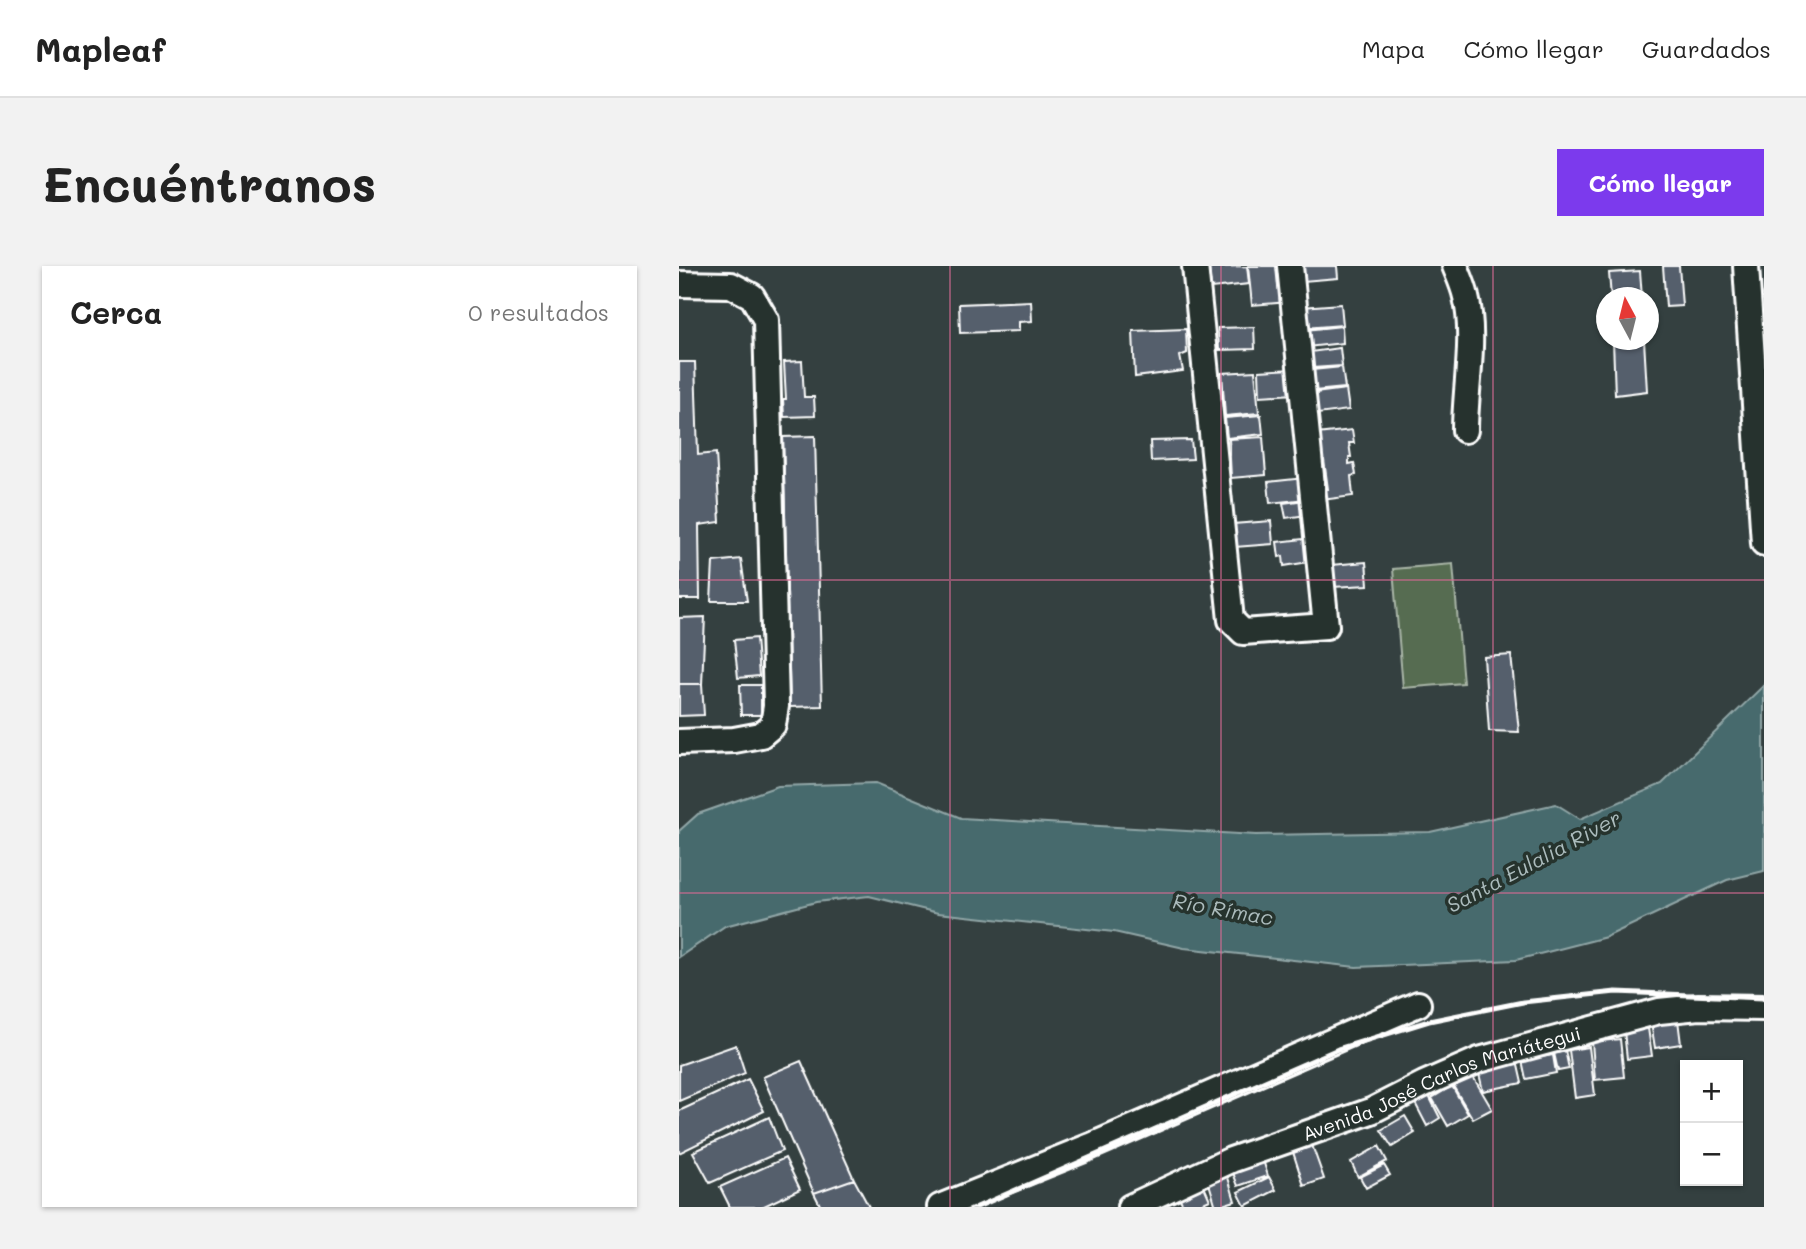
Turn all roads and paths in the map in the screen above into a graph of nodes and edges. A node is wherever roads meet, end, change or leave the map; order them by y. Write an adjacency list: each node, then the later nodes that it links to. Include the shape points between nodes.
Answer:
1 (1195, 266): 2 (street, via 1231,620 1243,632 1326,626)
2 (1290, 266)
3 (1455, 266): 7 (street, via 1467,300)
4 (1752, 280): 6 (street)
5 (679, 284): 9 (street, via 731,285 752,296 766,320 776,706 773,724 761,735)
6 (1760, 409): 8 (street)
7 (1465, 430)
8 (1763, 527)
9 (679, 742)
10 (1418, 1004): 12 (street)
11 (1764, 1008): 13 (street, Avenida José Carlos Mariátegui, via 1659,1011 1479,1060 1371,1111 1231,1160)
12 (940, 1207)
13 (1130, 1207)

